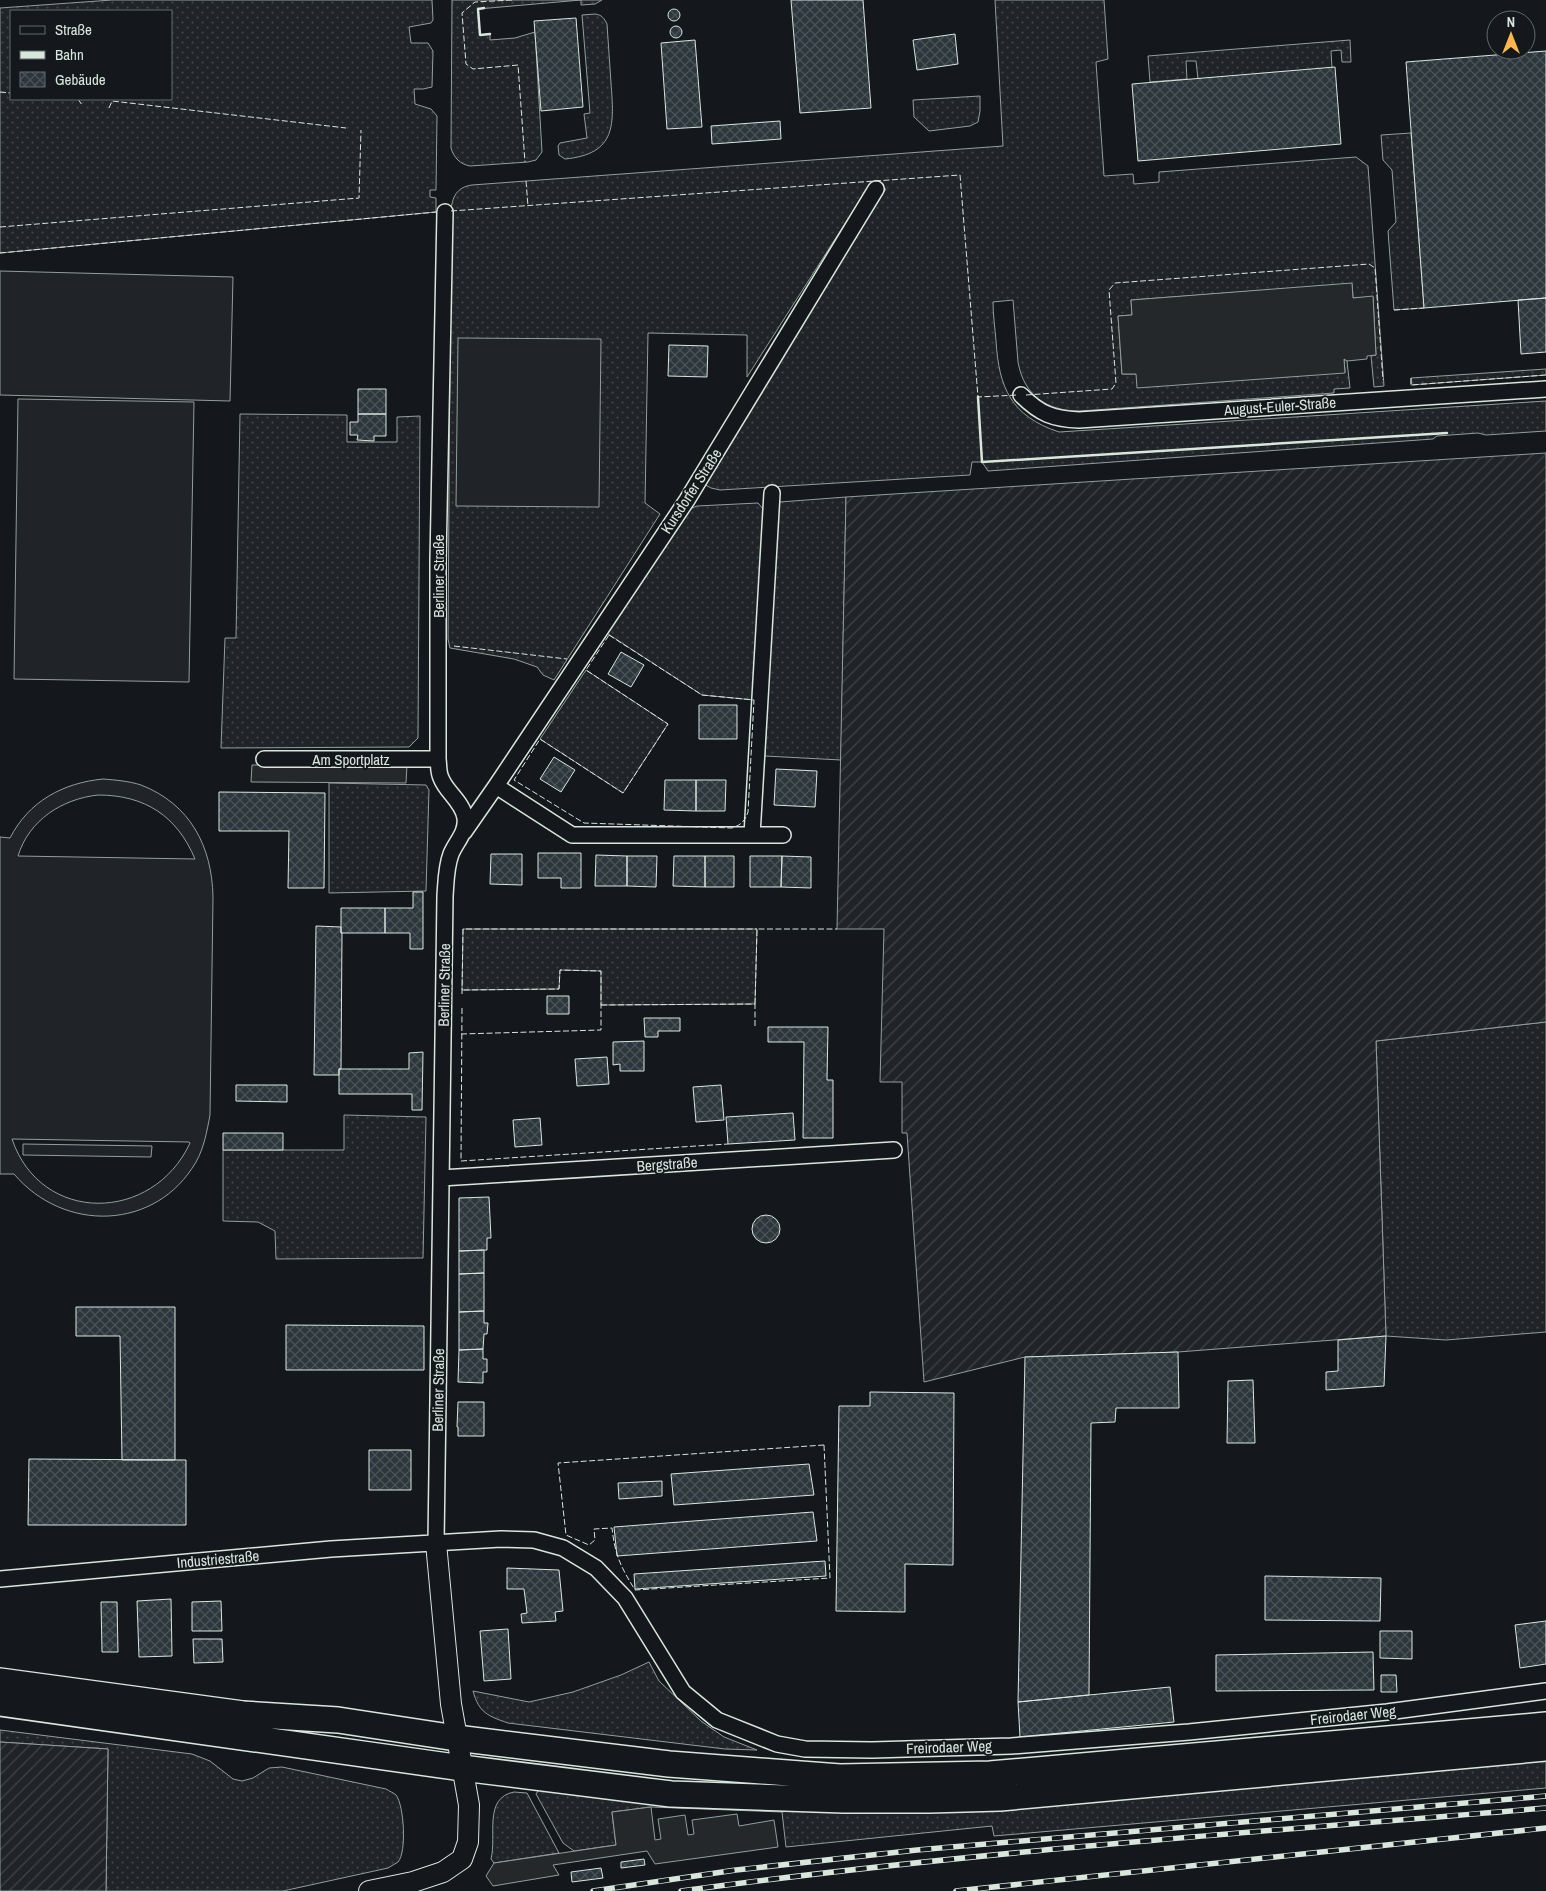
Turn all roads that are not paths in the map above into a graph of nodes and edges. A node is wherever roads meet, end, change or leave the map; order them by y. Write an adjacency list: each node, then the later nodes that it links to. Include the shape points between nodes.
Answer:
1 (876, 189): 8 (street, Kursdorfer Straße, via 687,500)
2 (445, 212): 7 (street, Berliner Straße, via 438,560)
3 (1546, 389): 4 (street, August-Euler-Straße, via 1079,420 1044,414)
4 (1021, 395)
5 (772, 493): 10 (street)
6 (264, 759): 7 (street, Am Sportplatz)
7 (438, 759): 9 (street, Berliner Straße, via 440,777 465,818)
8 (496, 786): 9 (street, Kursdorfer Straße); 10 (street, via 572,835)
9 (463, 833): 13 (street, Berliner Straße, via 451,854 446,872)
10 (752, 835): 11 (street)
11 (783, 835)
12 (894, 1150): 13 (street, Bergstraße)
13 (441, 1178): 14 (street, Berliner Straße)
14 (436, 1543): 15 (street, Industriestraße, via 331,1549); 17 (street, Freirodaer Weg, via 534,1540 562,1548 596,1568 624,1598 682,1692 717,1720 777,1744 805,1749 1011,1746 1387,1712); 20 (street, Berliner Straße)
15 (0, 1579)
16 (0, 1681): 20 (main road, via 243,1714 338,1720)
17 (1546, 1691)
18 (0, 1703): 22 (main road)
19 (1546, 1725): 20 (main road, via 990,1774 840,1777 669,1764)
20 (456, 1738): 22 (street, Berliner Straße)
21 (1546, 1748): 22 (main road, via 1000,1798 929,1800 671,1794)
22 (462, 1768): 23 (street, Berliner Straße, via 470,1821 462,1858 442,1872)
23 (369, 1891)

